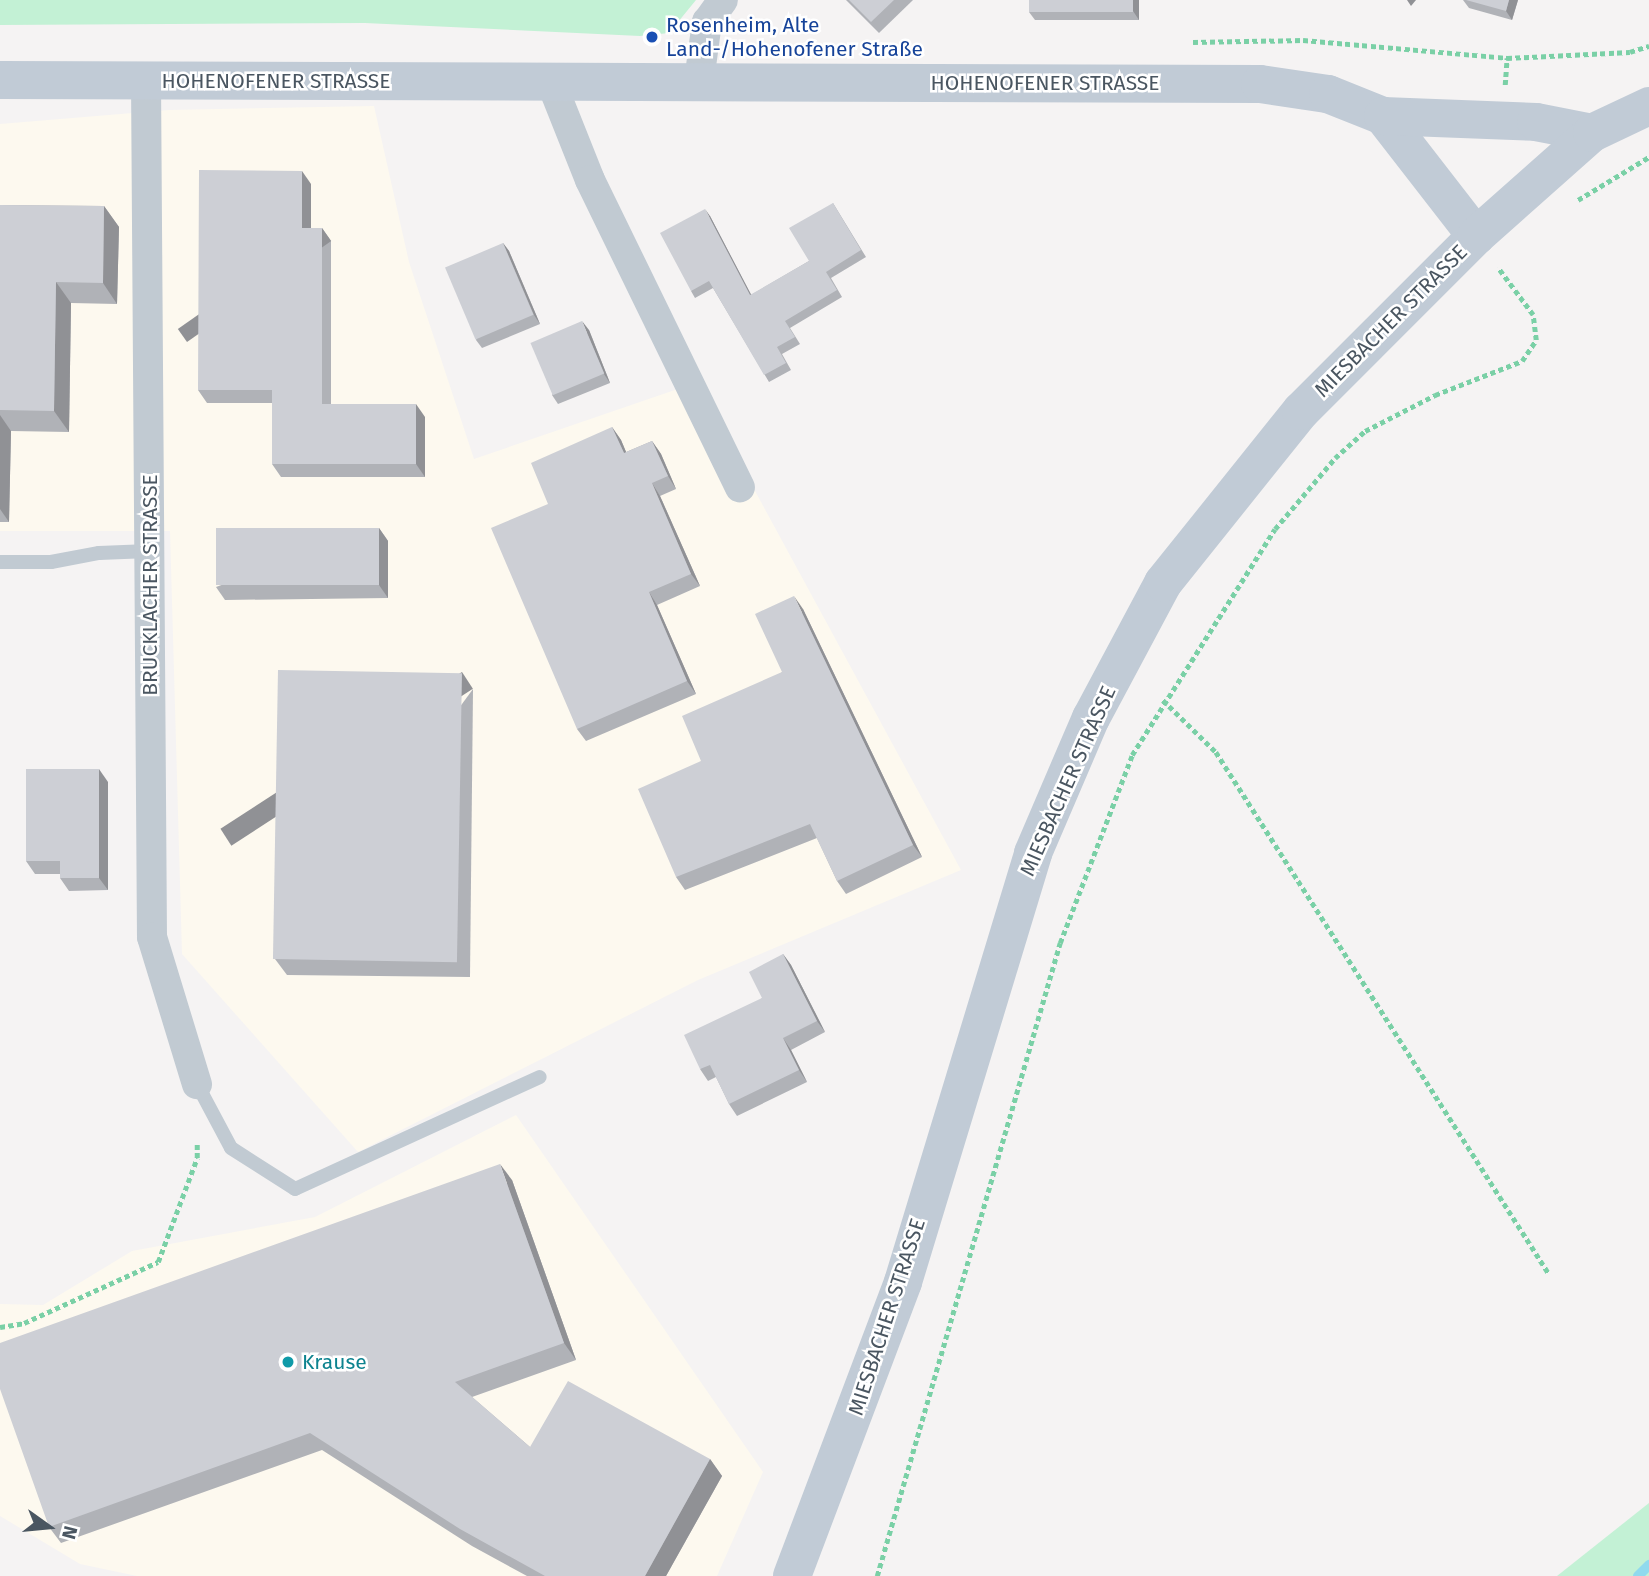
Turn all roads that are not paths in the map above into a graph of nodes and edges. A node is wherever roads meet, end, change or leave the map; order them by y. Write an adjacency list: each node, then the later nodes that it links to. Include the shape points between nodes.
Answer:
1 (723, 0): 4 (street, via 707,22)
2 (0, 80): 3 (main road, HOHENOFENER STRASSE)
3 (146, 80): 5 (main road, HOHENOFENER STRASSE); 11 (street, BRUCKLACHER STRASSE)
4 (699, 81): 5 (main road, HOHENOFENER STRASSE); 7 (main road, HOHENOFENER STRASSE, via 1260,84 1328,94)
5 (551, 82): 10 (street, via 590,180)
6 (1649, 106): 8 (main road, MIESBACHER STRASSE)
7 (1383, 116): 8 (main road, via 1536,122); 9 (main road)
8 (1592, 133): 9 (main road, MIESBACHER STRASSE)
9 (1476, 236): 15 (main road, MIESBACHER STRASSE, via 1301,411 1214,516 1163,583 1091,719 1033,852 903,1282)
10 (740, 487)
11 (149, 551): 12 (lane, via 99,553 51,562); 14 (street, BRUCKLACHER STRASSE, via 152,937)
12 (0, 562)
13 (540, 1077): 14 (lane, via 295,1189 231,1148)
14 (197, 1084)
15 (792, 1576)

